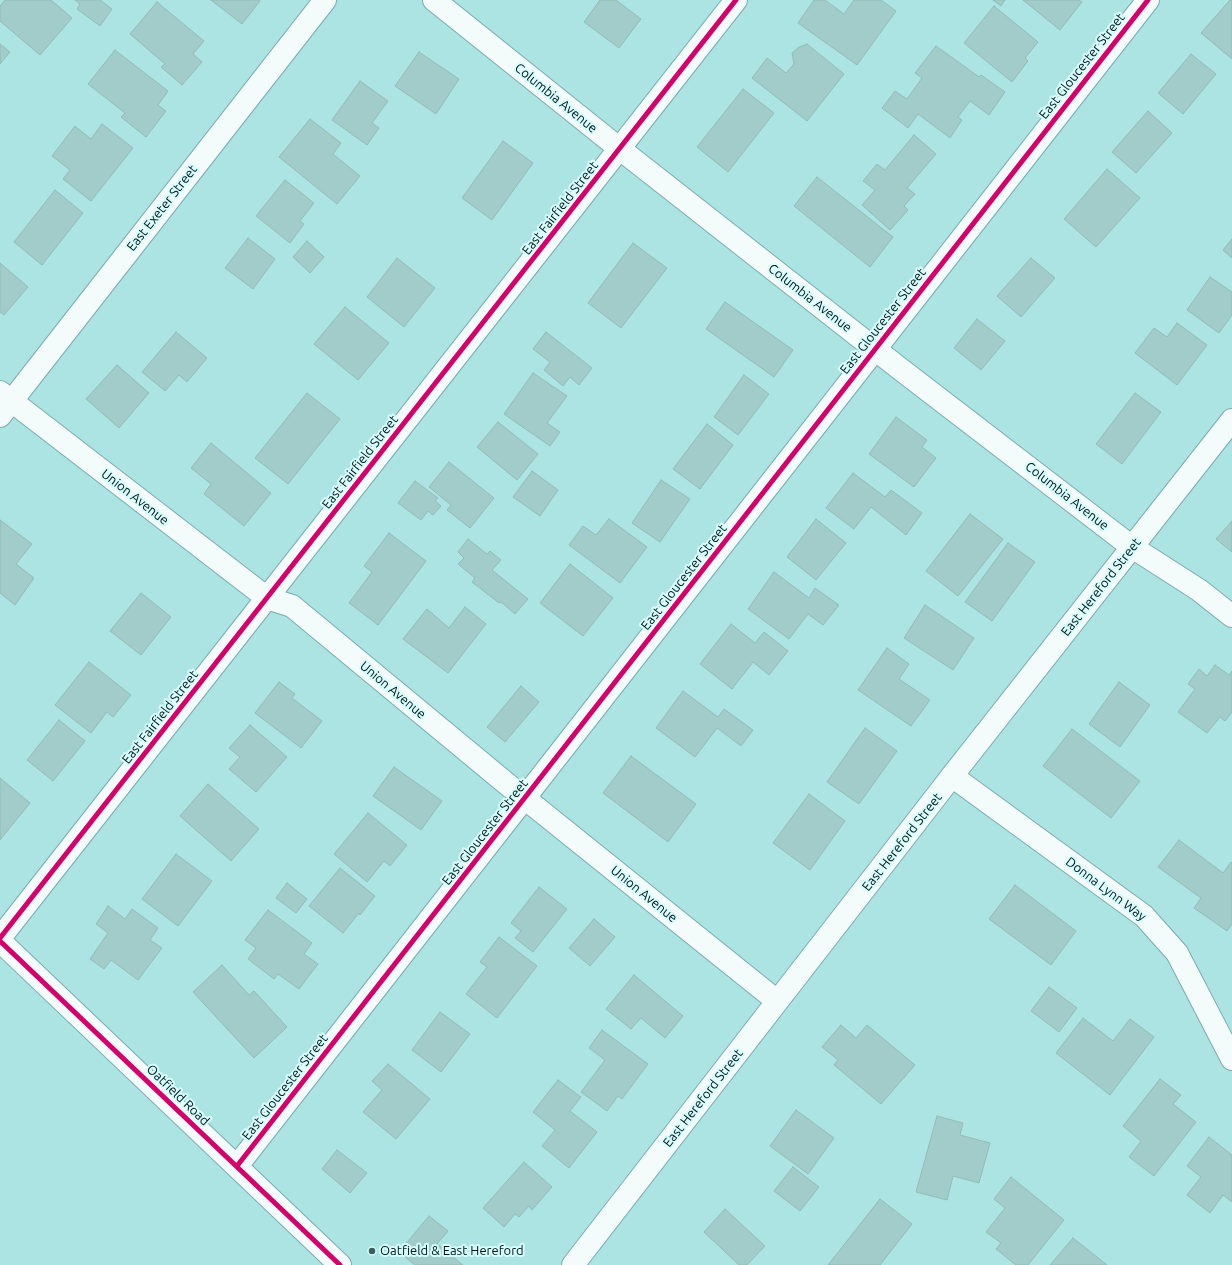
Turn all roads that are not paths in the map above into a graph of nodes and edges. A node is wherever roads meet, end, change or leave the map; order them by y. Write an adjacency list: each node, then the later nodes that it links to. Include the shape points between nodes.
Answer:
1 (325, 0): 7 (street, East Exeter Street)
2 (434, 0): 5 (street, Columbia Avenue)
3 (736, 0): 5 (street, East Fairfield Street)
4 (1148, 0): 6 (street, East Gloucester Street)
5 (620, 149): 6 (street, Columbia Avenue); 10 (street, East Fairfield Street)
6 (875, 349): 9 (street, Columbia Avenue); 13 (street, East Gloucester Street)
7 (4, 403): 10 (street, Union Avenue)
8 (1232, 420): 9 (street, East Hereford Street)
9 (1132, 547): 11 (street, Columbia Avenue, via 1199,590); 12 (street, East Hereford Street)
10 (267, 598): 13 (street, Union Avenue, via 292,606); 14 (street, East Fairfield Street)
11 (1232, 616)
12 (952, 776): 16 (street, East Hereford Street); 17 (street, Donna Lynn Way, via 1144,916 1177,953)
13 (525, 798): 16 (street, Union Avenue); 18 (street, East Gloucester Street)
14 (0, 938)
15 (0, 941): 18 (street, Oatfield Road)
16 (777, 1001): 20 (street, East Hereford Street)
17 (1232, 1059)
18 (237, 1166): 19 (street, Oatfield Road)
19 (340, 1265)
20 (573, 1265)

